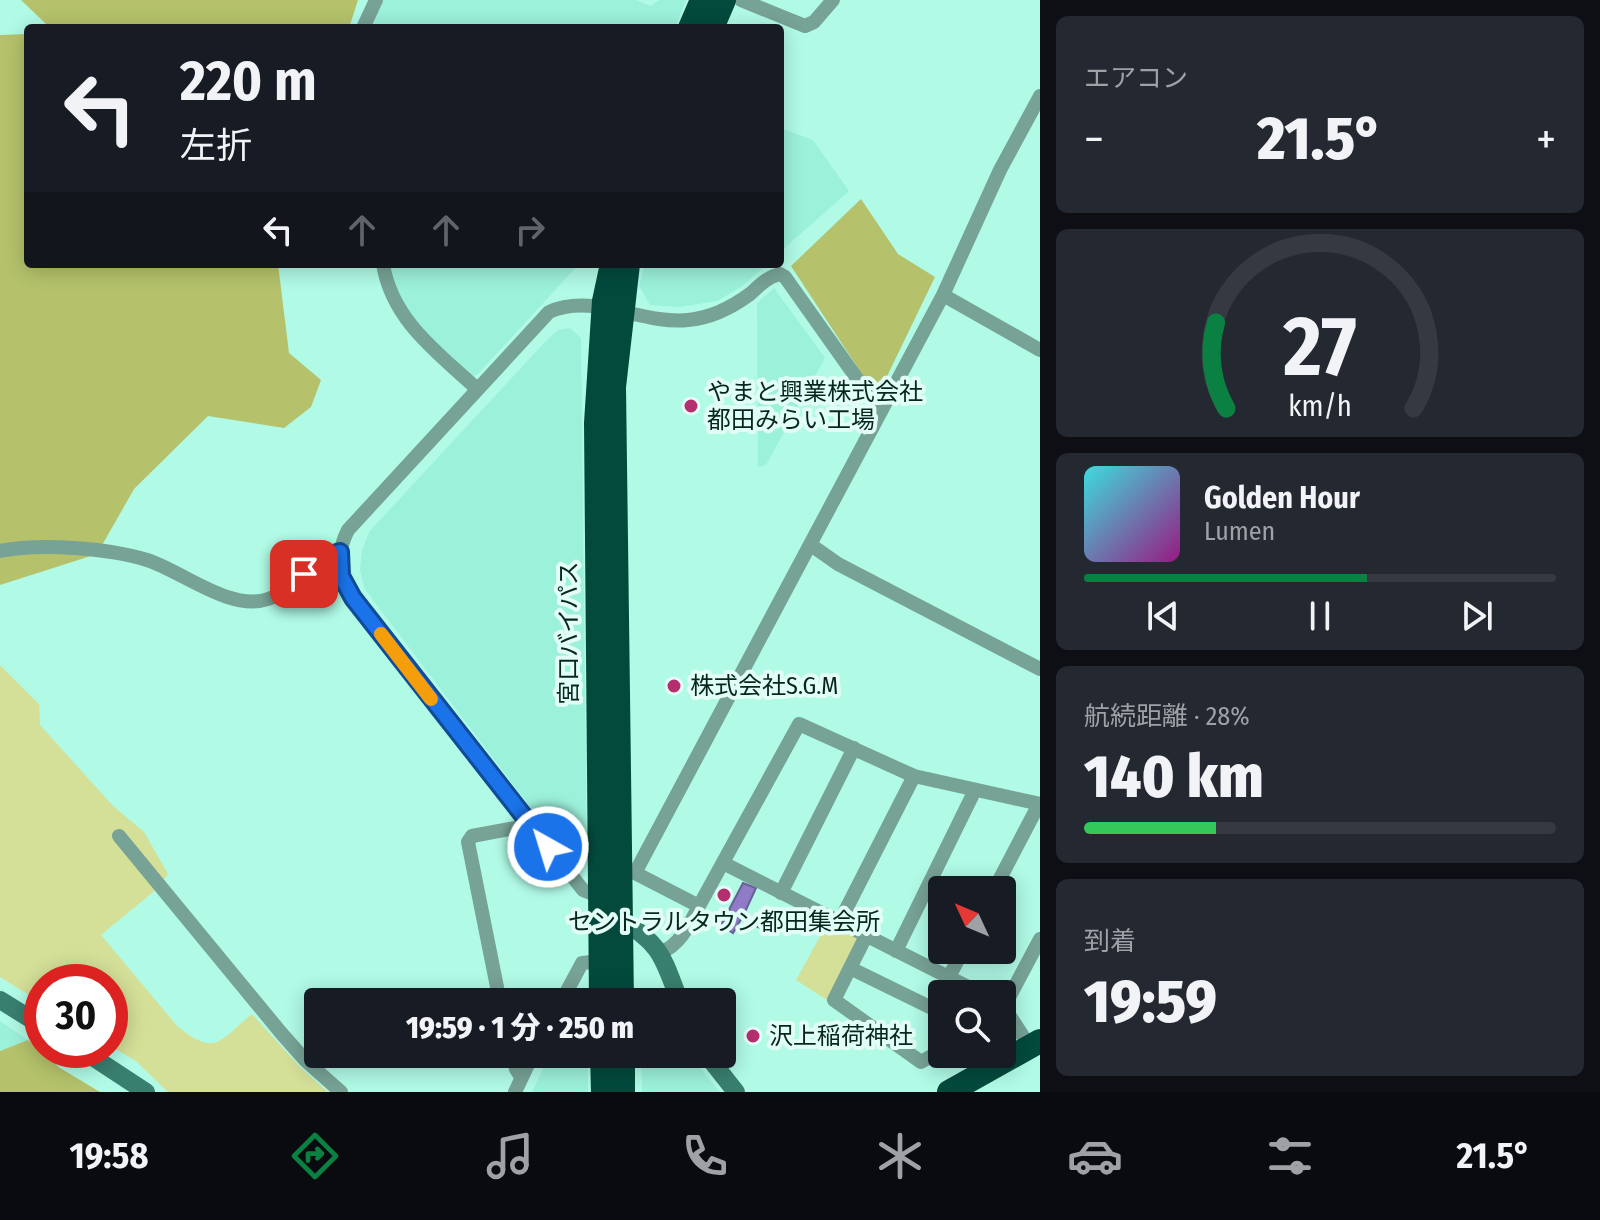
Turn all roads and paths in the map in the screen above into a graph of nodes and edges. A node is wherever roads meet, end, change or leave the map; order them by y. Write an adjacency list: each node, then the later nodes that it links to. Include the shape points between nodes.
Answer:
1 (376, 0): 6 (street)
2 (702, 0): 7 (highway)
3 (724, 0): 8 (highway)
4 (741, 0): 5 (street, via 805,26)
5 (833, 0)
6 (365, 24)
7 (692, 24)
8 (714, 24)
9 (1040, 96): 13 (street)
10 (384, 268): 16 (street, via 393,299 409,324)
11 (612, 268): 14 (highway, 宮口バイパス)
12 (627, 268): 14 (highway, 宮口バイパス)
13 (943, 295): 15 (street); 17 (street)
14 (612, 309): 16 (street, via 566,306 549,312); 17 (street, via 675,321 704,317 730,308 780,274); 31 (highway, 宮口バイパス, via 596,423); 33 (highway, 宮口バイパス)
15 (1040, 350)
16 (476, 388): 20 (street, via 352,523)
17 (882, 408): 18 (street)
18 (811, 545): 21 (street); 32 (street, via 635,873)
19 (0, 551): 20 (street, via 73,548 117,553 246,600 268,599)
20 (340, 552): 26 (street, via 341,576 353,598)
21 (1040, 669)
22 (854, 748): 23 (street); 28 (street, via 799,724); 30 (street)
23 (914, 776): 24 (street); 34 (street)
24 (975, 790): 25 (street); 37 (street)
25 (1040, 804): 29 (street)
26 (531, 825): 31 (street, via 583,890); 45 (street, via 472,836 468,842)
27 (119, 836): 64 (street, via 282,1034)
28 (723, 863): 30 (street); 32 (street)
29 (1001, 876)
30 (781, 893): 34 (street)
31 (598, 896): 39 (highway, 宮口バイパス)
32 (699, 906): 38 (street, via 683,935)
33 (621, 920): 38 (street, via 648,937); 48 (highway, 宮口バイパス)
34 (839, 923): 35 (street)
35 (866, 936): 37 (street); 41 (street)
36 (1040, 939): 44 (street)
37 (896, 951): 42 (street)
38 (660, 953): 49 (street)
39 (600, 961): 46 (street, via 582,963); 47 (highway, 宮口バイパス)
40 (956, 964): 42 (street)
41 (850, 968): 51 (street); 55 (street, via 834,1000 921,1062)
42 (949, 977): 43 (street)
43 (954, 980)
44 (1016, 983)
45 (497, 988)
46 (569, 988)
47 (601, 988)
48 (622, 988)
49 (674, 988)
50 (0, 1000): 52 (street)
51 (928, 1006)
52 (24, 1015)
53 (1016, 1020): 54 (street)
54 (1035, 1044): 69 (highway)
55 (928, 1058)
56 (109, 1068): 63 (street)
57 (516, 1068): 62 (street)
58 (526, 1068): 62 (street)
59 (602, 1068): 66 (highway)
60 (623, 1068): 67 (highway)
61 (717, 1068): 68 (street)
62 (521, 1077): 65 (street)
63 (146, 1092)
64 (341, 1092)
65 (515, 1092)
66 (603, 1092)
67 (623, 1092)
68 (736, 1092)
69 (949, 1092)

